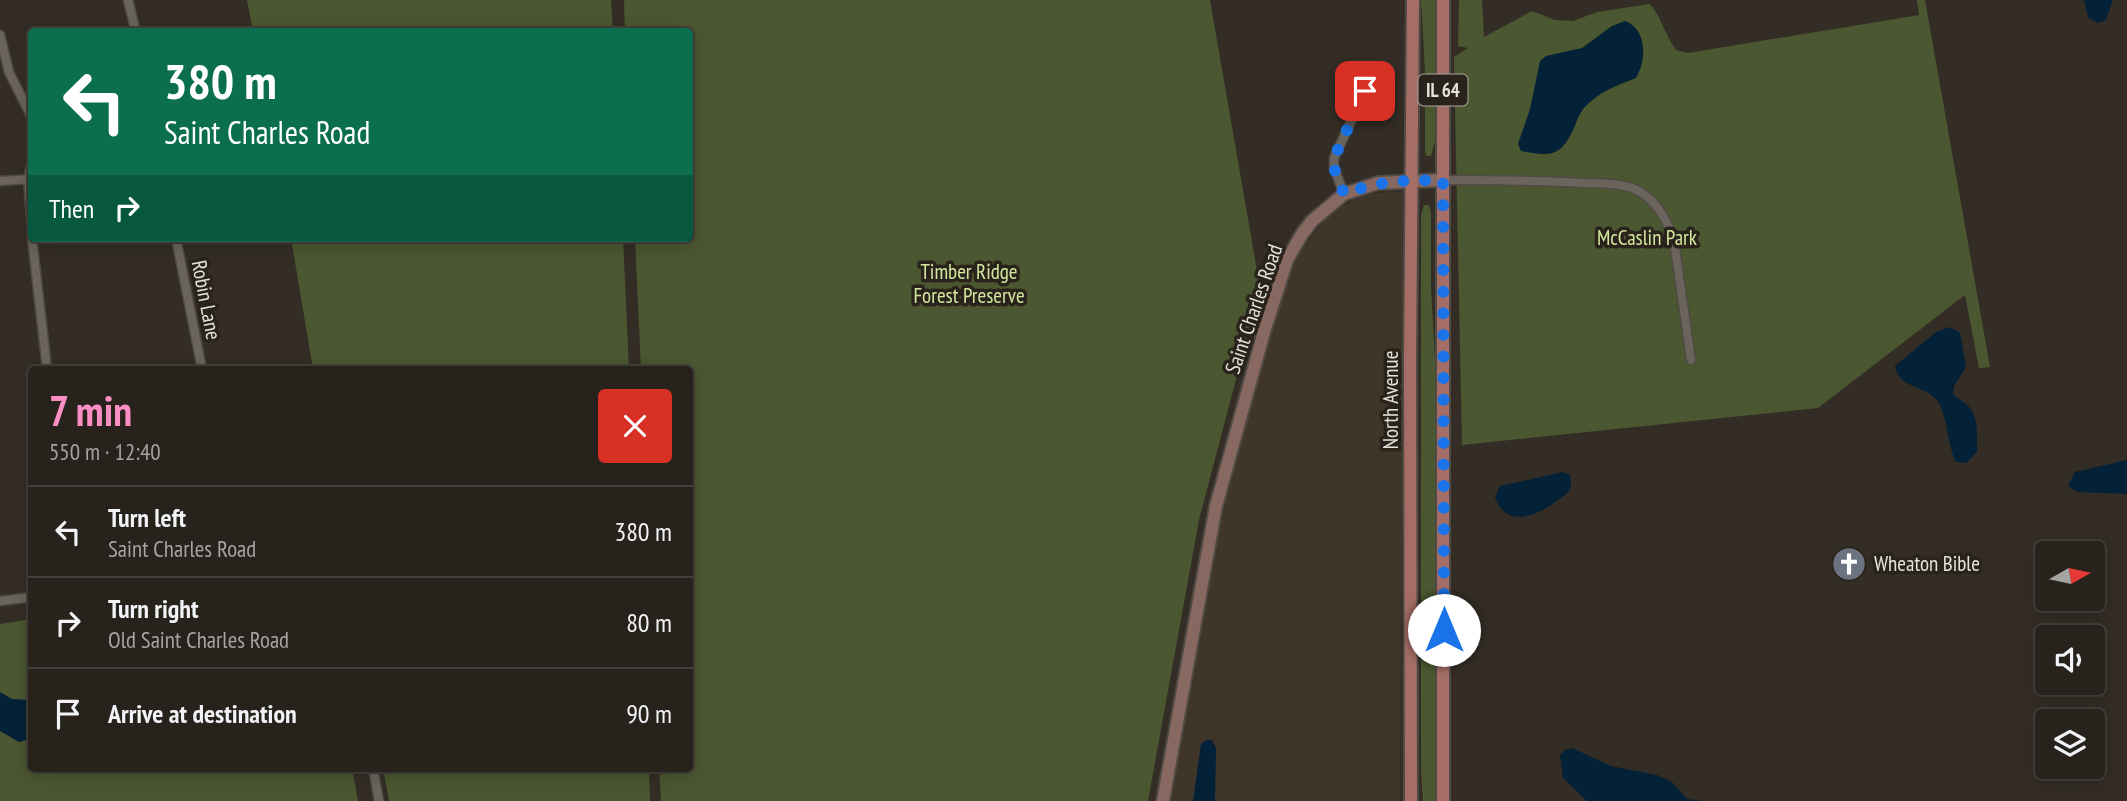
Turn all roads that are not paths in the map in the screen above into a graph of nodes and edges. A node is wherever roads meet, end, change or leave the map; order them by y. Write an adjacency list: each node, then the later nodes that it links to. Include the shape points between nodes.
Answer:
1 (128, 0): 4 (street)
2 (1413, 0): 9 (main road, North Avenue / IL 64)
3 (1443, 0): 10 (main road, IL 64)
4 (135, 28)
5 (0, 35): 7 (street, via 9,72)
6 (1380, 82): 12 (street, via 1365,91 1334,158)
7 (28, 110)
8 (28, 179): 11 (street)
9 (1413, 180): 10 (street, Saint Charles Road); 12 (street, Saint Charles Road, via 1378,183); 23 (main road, North Avenue / IL 64)
10 (1443, 180): 15 (street, Saint Charles Road, via 1602,184 1632,188 1654,202 1674,241); 24 (main road, IL 64)
11 (0, 181)
12 (1344, 194): 22 (street, Saint Charles Road, via 1312,221 1280,278 1216,506)
13 (32, 242): 16 (street)
14 (177, 242): 17 (street, Robin Lane)
15 (1691, 360)
16 (47, 366)
17 (201, 366)
18 (28, 598): 19 (street)
19 (0, 601)
20 (374, 772): 21 (street)
21 (379, 801)
22 (1163, 801)
23 (1411, 801)
24 (1443, 801)

